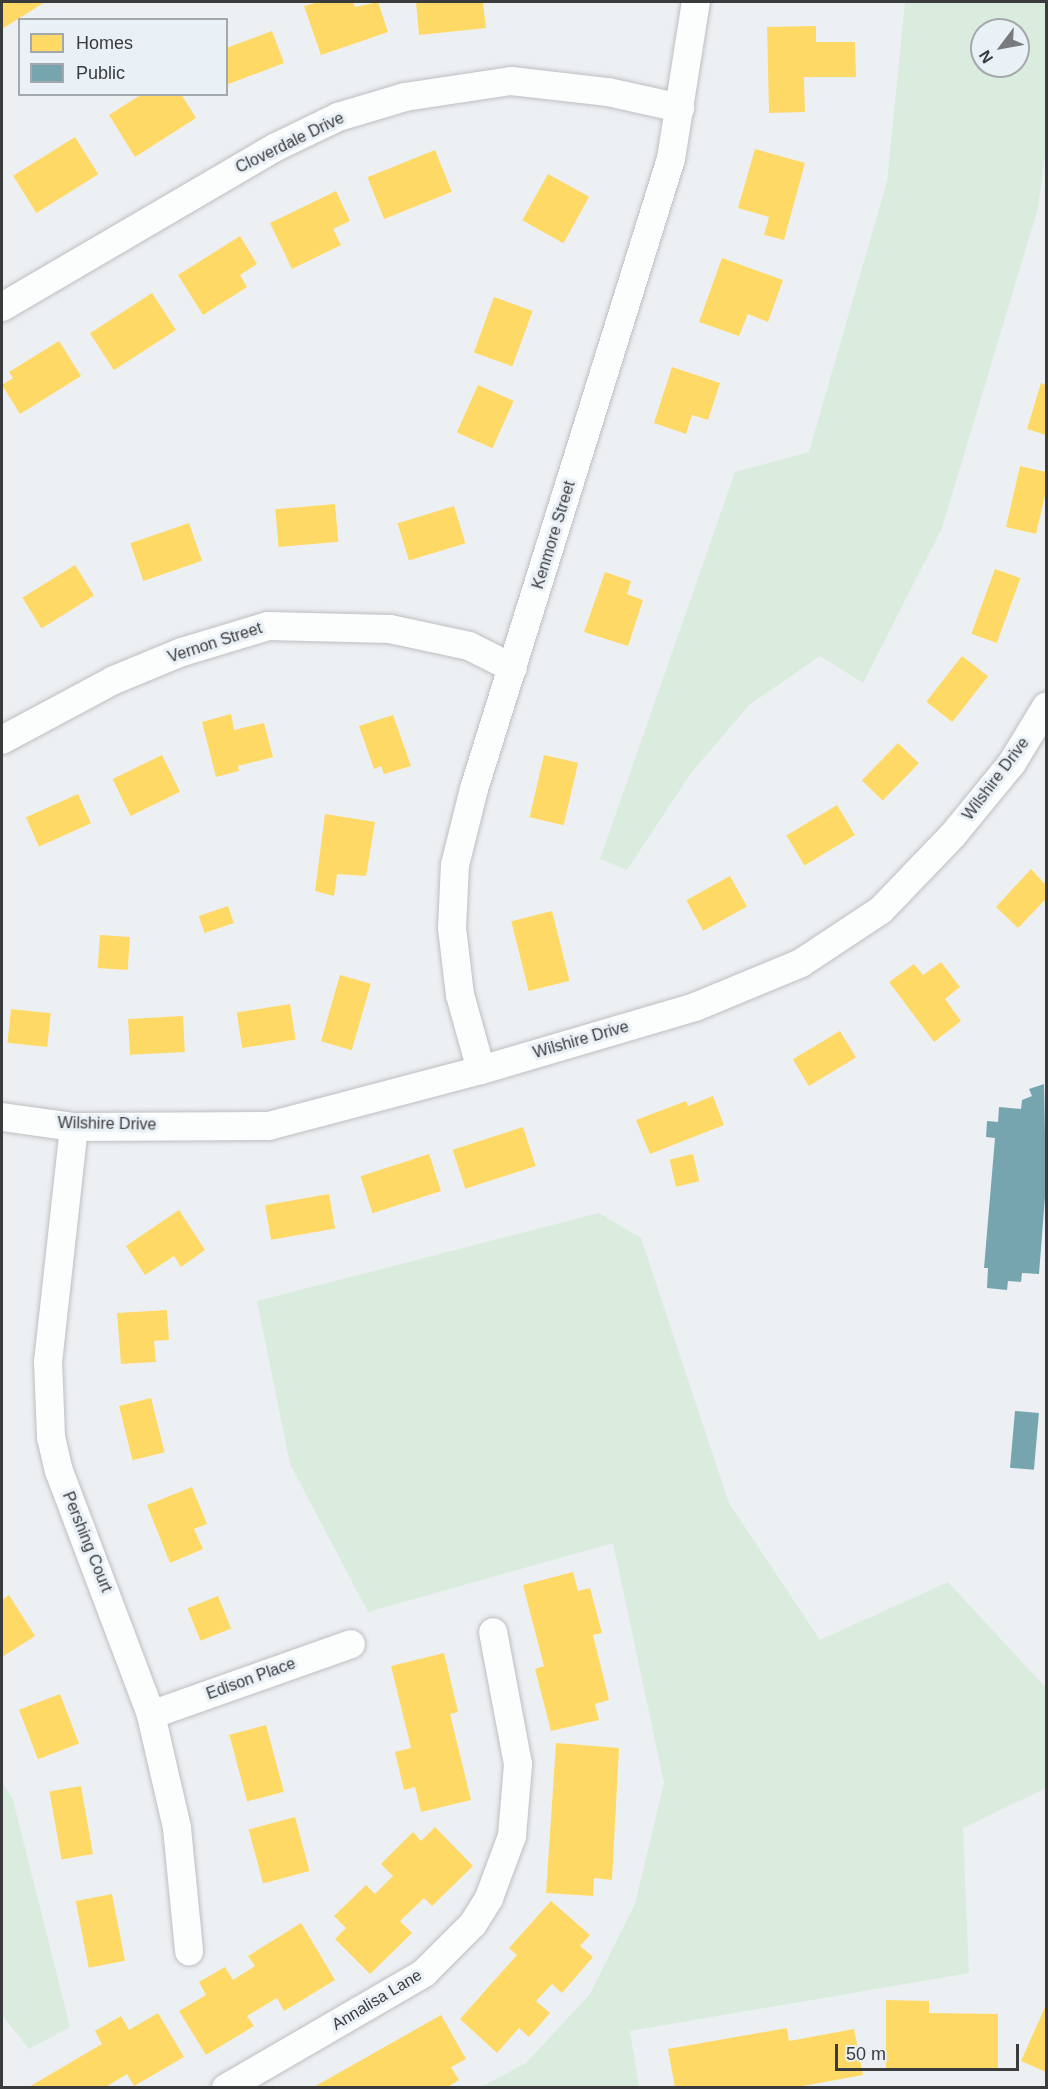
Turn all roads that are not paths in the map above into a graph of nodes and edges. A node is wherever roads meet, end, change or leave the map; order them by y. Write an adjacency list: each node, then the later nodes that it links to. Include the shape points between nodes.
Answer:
1 (696, 2): 2 (street, Kenmore Street)
2 (680, 108): 3 (street, Cloverdale Drive, via 608,92 511,81 405,97 338,117 274,147); 4 (street, Kenmore Street, via 671,159)
3 (2, 307)
4 (513, 668): 6 (street, Vernon Street, via 468,646 390,629 268,626 182,651 114,680); 7 (street, Kenmore Street, via 455,865 452,928 460,995)
5 (1047, 707): 7 (street, Wilshire Drive, via 997,781 953,835 881,910 801,963 694,1007)
6 (2, 740)
7 (481, 1070): 9 (street, Wilshire Drive, via 269,1126)
8 (2, 1117): 9 (street, Wilshire Drive)
9 (74, 1127): 12 (street, Pershing Court, via 48,1360 51,1437 59,1471)
10 (493, 1632): 14 (street, Annalisa Lane, via 518,1764 512,1836 489,1898 473,1924 424,1973)
11 (351, 1644): 12 (street, Edison Place)
12 (151, 1715): 13 (street, Pershing Court, via 177,1828)
13 (189, 1951)
14 (226, 2088)

